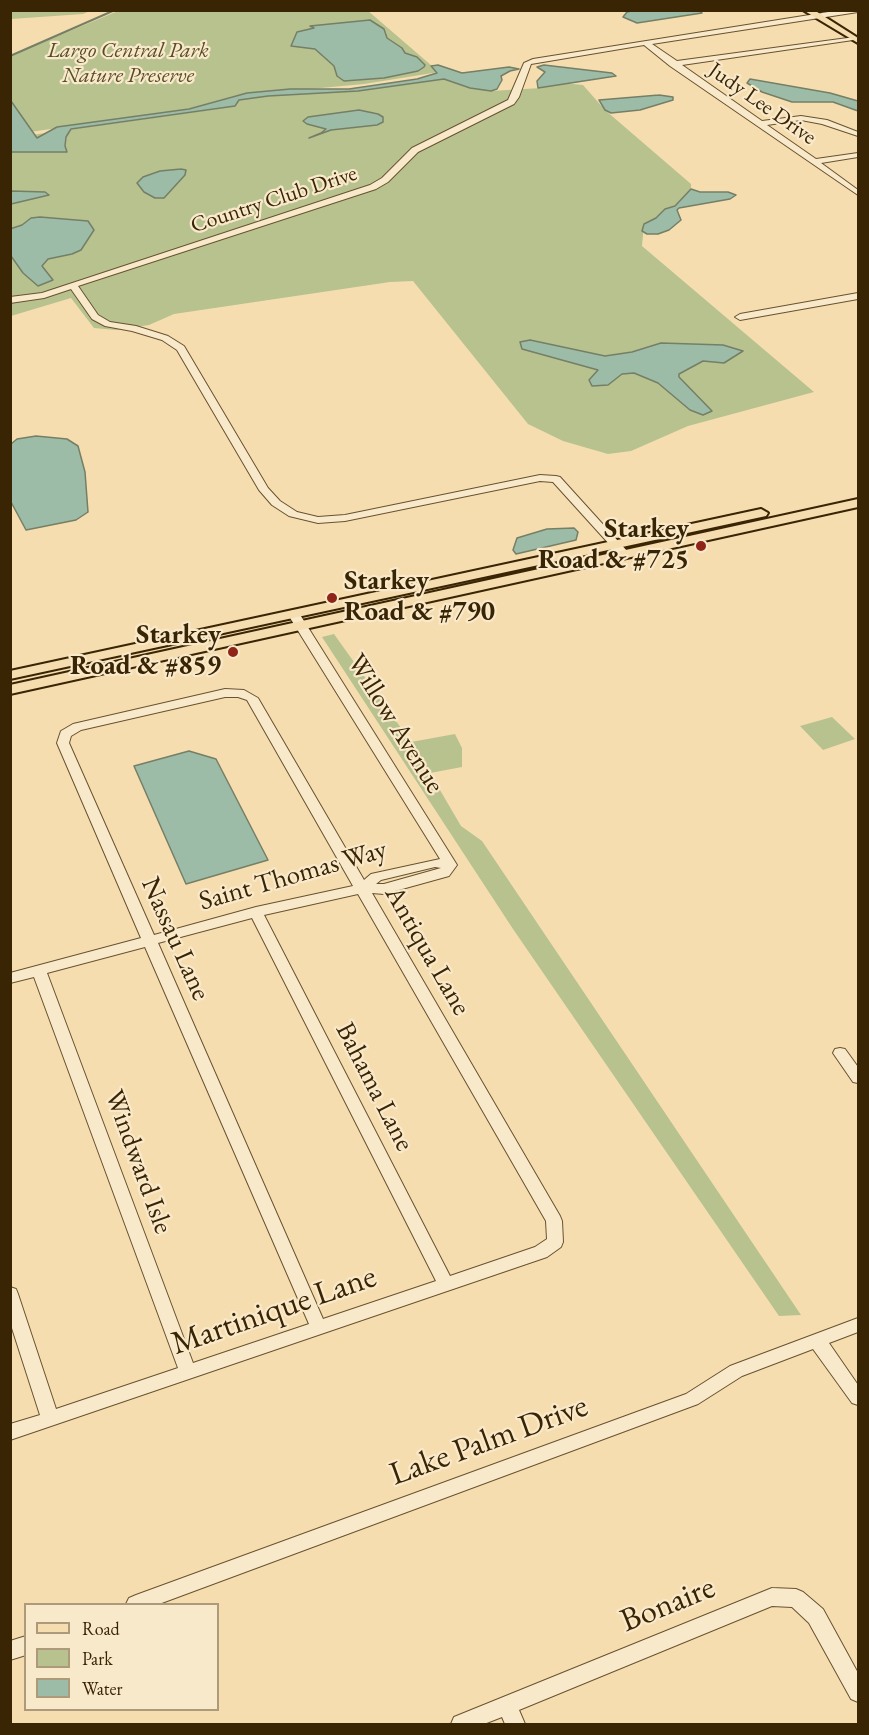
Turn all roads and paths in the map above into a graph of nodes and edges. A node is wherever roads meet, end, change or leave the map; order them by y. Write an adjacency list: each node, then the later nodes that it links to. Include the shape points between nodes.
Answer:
1 (807, 10): 4 (main road)
2 (857, 10): 3 (street, Country Club Drive)
3 (829, 12): 4 (street, Country Club Drive); 5 (main road)
4 (817, 16): 5 (main road); 6 (street, Country Club Drive)
5 (857, 36): 7 (street)
6 (646, 44): 7 (street, Judy Lee Drive); 13 (street, Country Club Drive, via 535,60 528,63 511,102 415,150 373,187)
7 (674, 64): 8 (street, Judy Lee Drive)
8 (760, 124): 9 (street, via 801,118); 11 (street, Judy Lee Drive)
9 (858, 134)
10 (858, 155): 11 (street)
11 (814, 162): 12 (street, Judy Lee Drive)
12 (858, 193)
13 (73, 285): 15 (street, Country Club Drive, via 44,295); 19 (street, via 96,317 108,324 165,338 181,348 264,490 293,514 318,520 345,518 540,478 556,479)
14 (858, 296): 16 (street)
15 (10, 300)
16 (740, 317)
17 (858, 492): 19 (main road)
18 (858, 503): 19 (main road)
19 (620, 549): 20 (main road)
20 (298, 619): 21 (main road); 22 (main road); 24 (street, Willow Avenue)
21 (10, 675)
22 (10, 690)
23 (240, 693): 25 (street, Antiqua Lane, via 252,698); 27 (street, Nassau Lane, via 225,693 77,727 65,734 63,743)
24 (450, 865): 25 (street, Saint Thomas Way, via 435,862 376,877)
25 (363, 888): 26 (street, Saint Thomas Way); 32 (street, Antiqua Lane, via 554,1221)
26 (256, 912): 27 (street, Saint Thomas Way); 33 (street, Bahama Lane)
27 (150, 941): 28 (street, Saint Thomas Way); 36 (street, Nassau Lane)
28 (39, 971): 29 (street, Saint Thomas Way); 38 (street, Windward Isle)
29 (10, 978)
30 (840, 1053): 31 (street)
31 (858, 1078)
32 (555, 1242): 33 (street, Martinique Lane, via 541,1252)
33 (446, 1284): 36 (street, Martinique Lane)
34 (10, 1294): 40 (street)
35 (858, 1325): 37 (street, Lake Palm Drive)
36 (319, 1328): 38 (street, Martinique Lane)
37 (817, 1341): 39 (street); 42 (street, Lake Palm Drive, via 736,1371 692,1399)
38 (188, 1372): 40 (street, Martinique Lane)
39 (858, 1398)
40 (50, 1419): 41 (street, Martinique Lane)
41 (10, 1432)
42 (141, 1603)
43 (858, 1692): 44 (street, Bonaire, via 816,1616 796,1598 772,1597)
44 (507, 1706): 45 (street, Bonaire); 46 (street)
45 (461, 1725)
46 (515, 1725)

